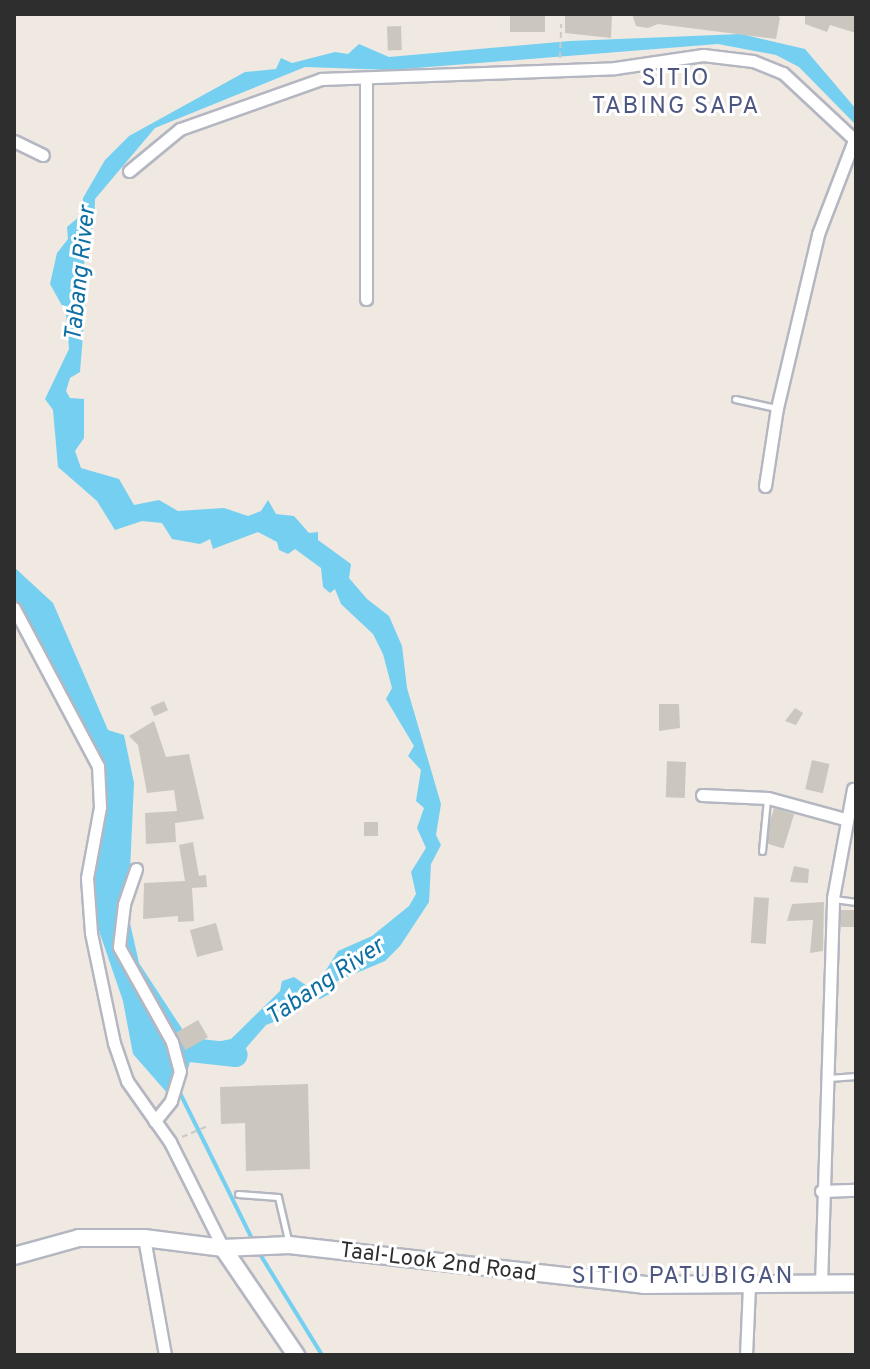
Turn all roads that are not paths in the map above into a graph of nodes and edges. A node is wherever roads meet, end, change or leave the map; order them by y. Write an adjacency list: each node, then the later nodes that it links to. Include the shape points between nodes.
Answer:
1 (366, 79): 2 (street, via 615,68 703,55 753,61 783,73); 5 (street, via 321,79 180,129); 6 (street)
2 (855, 140): 8 (street, via 818,234)
3 (14, 141): 4 (street)
4 (43, 155)
5 (129, 171)
6 (366, 299)
7 (735, 399): 8 (lane)
8 (777, 408): 9 (street)
9 (765, 486)
10 (14, 608): 21 (street, via 98,766 100,807 87,878 91,933 127,1081)
11 (853, 789): 14 (street)
12 (702, 795): 13 (street)
13 (768, 798): 14 (street); 15 (lane)
14 (845, 819): 17 (street)
15 (762, 851)
16 (136, 869): 21 (street, via 124,904 119,947 172,1042 180,1071)
17 (833, 898): 18 (lane); 20 (street)
18 (856, 902)
19 (856, 1076): 20 (lane)
20 (824, 1079): 23 (street)
21 (158, 1118): 27 (street)
22 (856, 1190): 23 (street)
23 (821, 1191): 30 (street)
24 (238, 1194): 26 (lane, via 278,1197)
25 (144, 1238): 27 (street); 28 (street, via 79,1238); 32 (street)
26 (289, 1245): 27 (street, Taal-Look 2nd Road); 31 (street, Taal-Look 2nd Road, via 644,1285)
27 (226, 1248): 33 (street)
28 (14, 1256)
29 (856, 1283): 30 (street, Taal-Look 2nd Road)
30 (821, 1284): 31 (street, Taal-Look 2nd Road)
31 (749, 1285): 34 (street)
32 (165, 1355)
33 (296, 1355)
34 (746, 1355)

